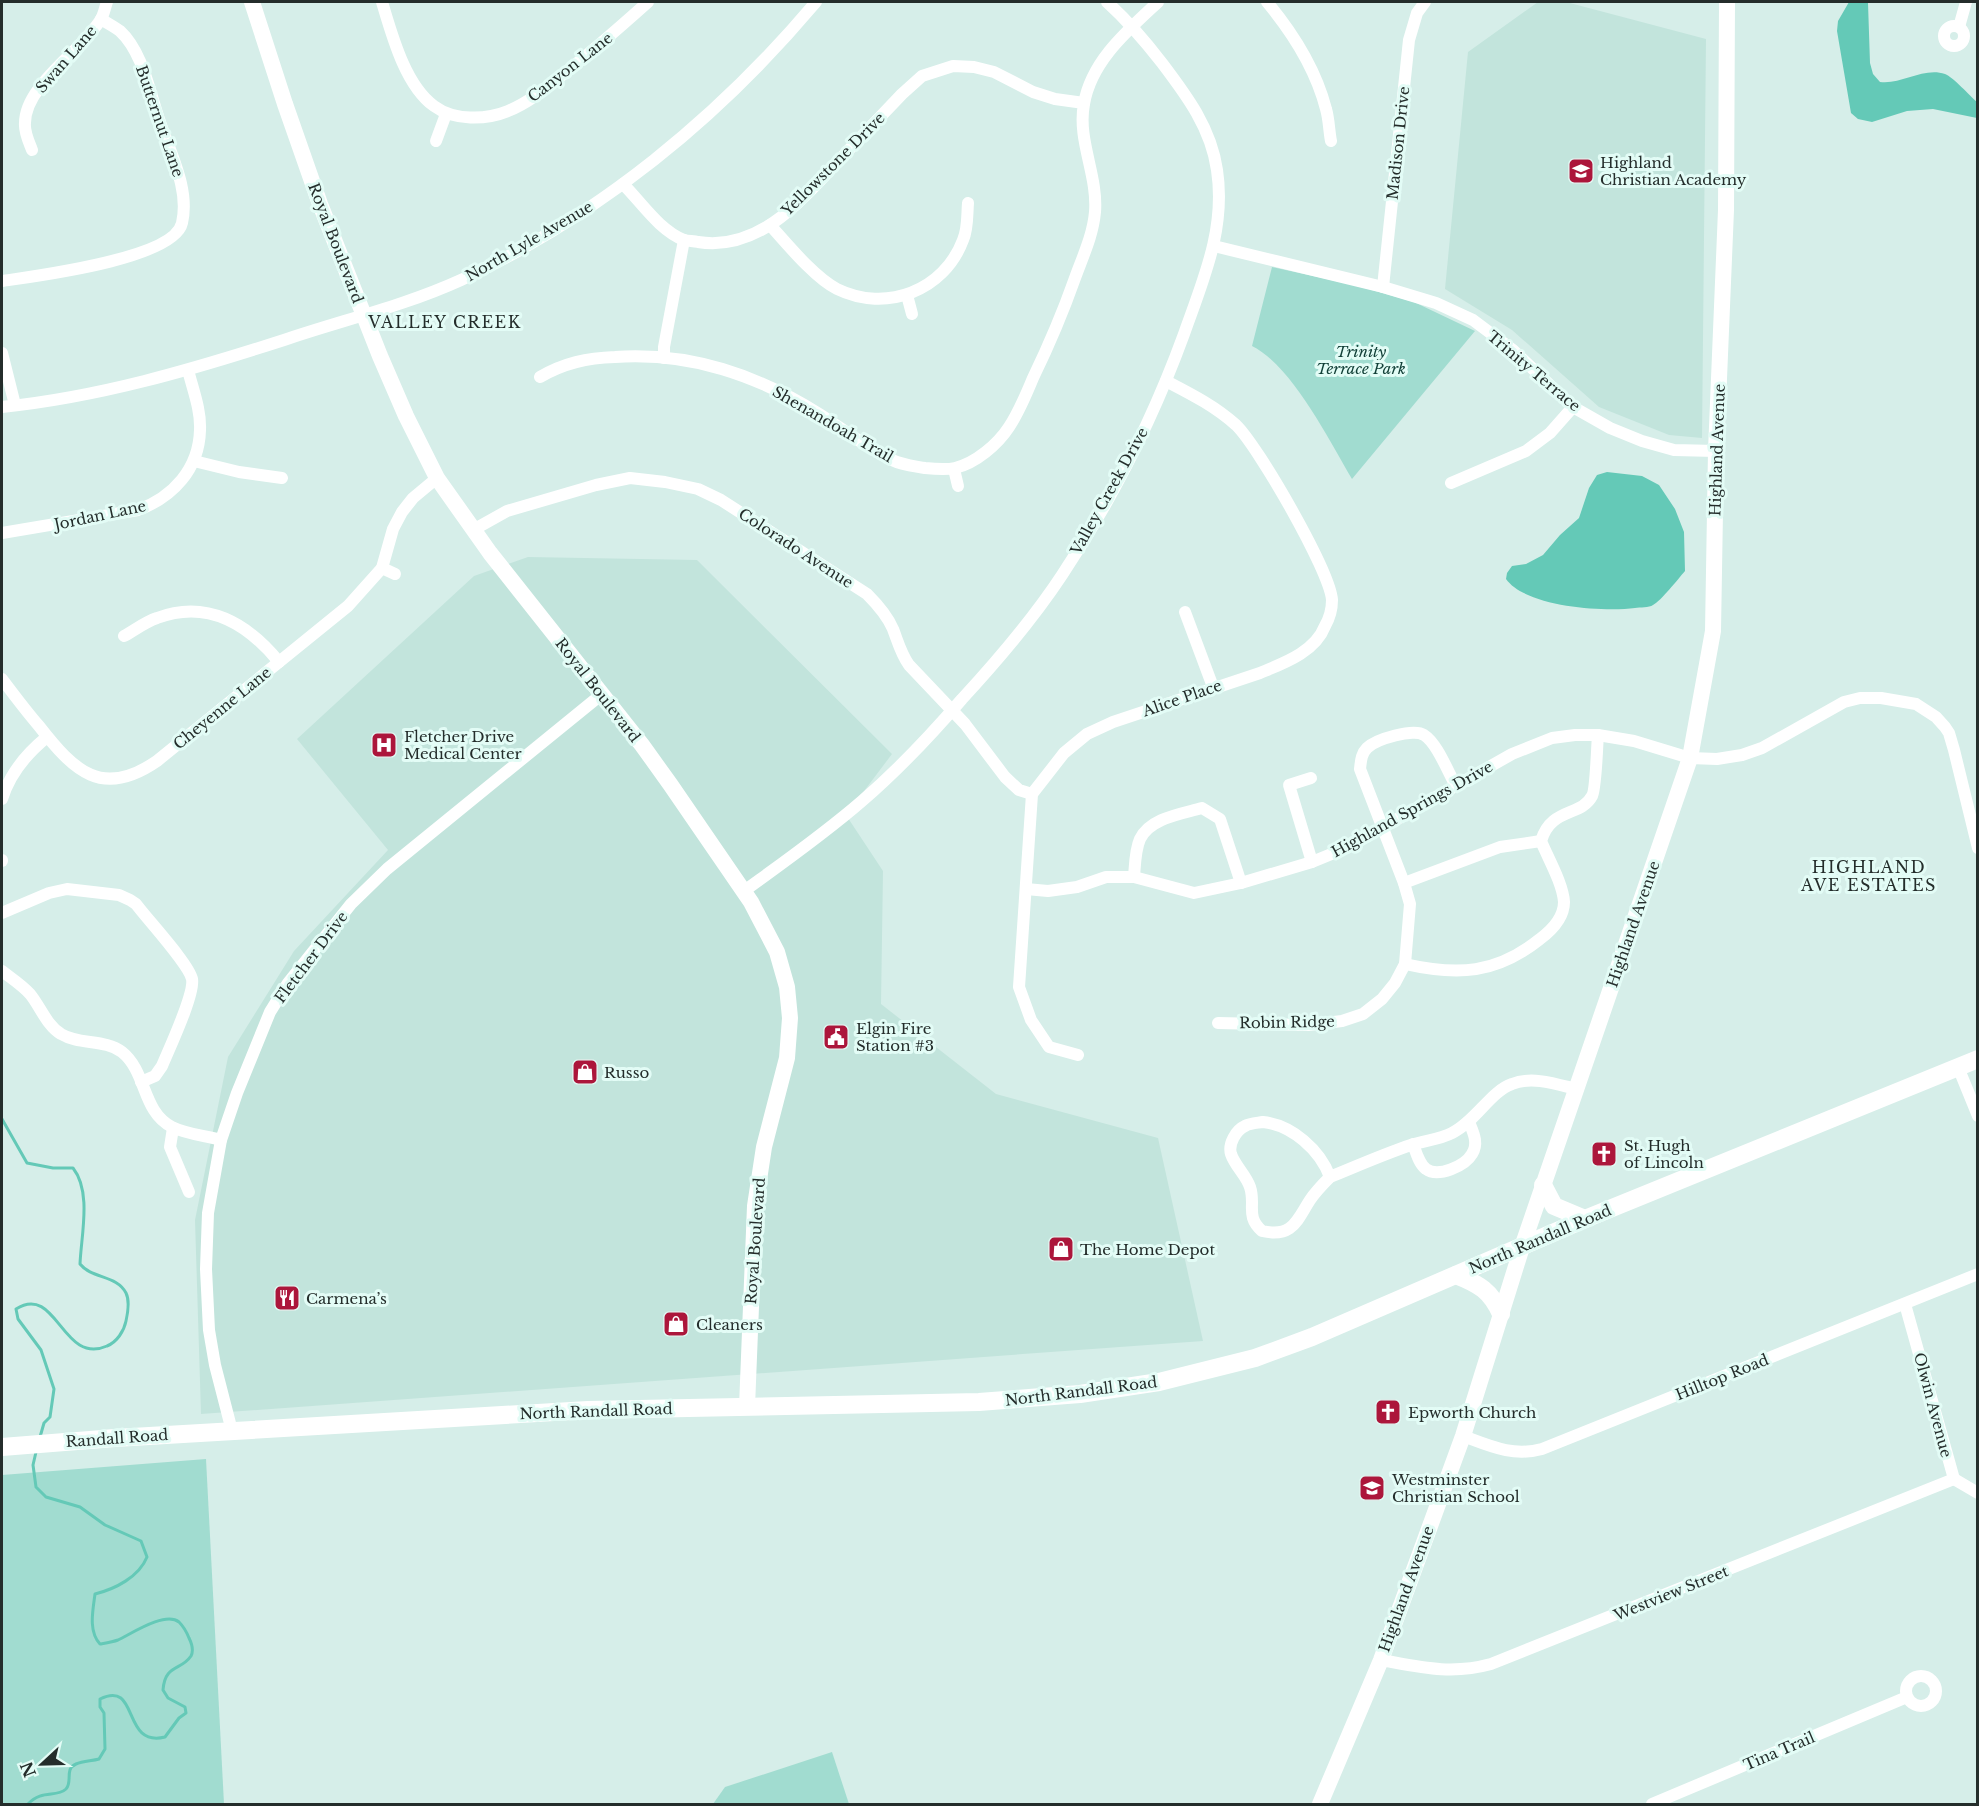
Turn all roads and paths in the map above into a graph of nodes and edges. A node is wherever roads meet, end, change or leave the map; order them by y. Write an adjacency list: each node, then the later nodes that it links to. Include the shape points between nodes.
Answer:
1 (107, 2): 12 (street, Swan Lane)
2 (252, 2): 29 (main road, Royal Boulevard, via 294,130)
3 (382, 2): 16 (street, via 405,69 432,105)
4 (648, 2): 16 (street, Canyon Lane, via 526,102 494,115)
5 (816, 2): 20 (street, North Lyle Avenue, via 724,100)
6 (1107, 2): 13 (street, Valley Creek Drive)
7 (1158, 2): 13 (street)
8 (1267, 2): 18 (street, via 1282,20 1317,83)
9 (1425, 2): 26 (street, Madison Drive, via 1408,47)
10 (1727, 2): 38 (main road, Highland Avenue, via 1726,210)
11 (1966, 2): 14 (street)
12 (101, 19): 19 (street, Swan Lane, via 30,102 24,126); 25 (street, Butternut Lane, via 120,31 137,53 182,186 180,229 164,243 119,259)
13 (1132, 26): 15 (street, via 1100,64); 24 (street, Valley Creek Drive, via 1193,104 1209,138 1221,198)
14 (1959, 27)
15 (1084, 103): 22 (street, Yellowstone Drive, via 1033,92 994,72 974,67 953,66 922,76 797,203); 40 (street, via 1084,131 1095,194 1087,246 1045,354 1008,428 987,450)
16 (446, 114): 17 (street)
17 (436, 141)
18 (1331, 141)
19 (32, 150)
20 (623, 184): 23 (street, Yellowstone Drive, via 653,217); 29 (street, North Lyle Avenue, via 513,254 451,284)
21 (968, 203): 27 (street, via 964,237 947,268)
22 (770, 225): 23 (street, Yellowstone Drive, via 734,241 709,244); 27 (street, via 837,289 865,297)
23 (684, 240): 31 (street)
24 (1214, 246): 26 (street, Trinity Terrace); 34 (street, Valley Creek Drive)
25 (2, 281)
26 (1383, 287): 37 (street, Trinity Terrace, via 1436,303 1473,320 1513,350)
27 (907, 295): 28 (street)
28 (912, 314)
29 (364, 316): 32 (street, North Lyle Avenue); 41 (main road, Royal Boulevard)
30 (2, 353): 35 (street)
31 (664, 358): 33 (street, Shenandoah Trail, via 598,358 569,363); 40 (street, Shenandoah Trail, via 713,366 780,392 893,461)
32 (188, 370): 35 (street, North Lyle Avenue, via 116,389); 39 (street, Jordan Lane, via 200,429)
33 (540, 377)
34 (1167, 381): 53 (street, Alice Place, via 1221,412 1251,443 1309,543 1332,600 1325,628 1312,646 1283,663); 55 (street, Valley Creek Drive, via 1111,493 1061,577 1002,656)
35 (15, 405): 36 (street, North Lyle Avenue)
36 (2, 407)
37 (1574, 407): 38 (street, Trinity Terrace, via 1642,441 1674,450); 43 (street, via 1526,451)
38 (1716, 451): 58 (main road, Highland Avenue, via 1713,631)
39 (194, 460): 42 (street); 46 (street, Jordan Lane, via 172,491 144,507)
40 (954, 469): 44 (street)
41 (436, 477): 45 (main road, Royal Boulevard); 47 (street, Cheyenne Lane, via 402,512)
42 (282, 478)
43 (1451, 483)
44 (958, 486)
45 (473, 530): 54 (main road, Royal Boulevard); 55 (street, Colorado Avenue, via 507,511 630,478 698,489 867,594 882,610 902,656)
46 (2, 533)
47 (382, 568): 48 (street); 51 (street, Cheyenne Lane, via 348,606)
48 (395, 574)
49 (1185, 612): 53 (street)
50 (124, 636): 51 (street, via 162,616 190,612 214,615 249,631)
51 (279, 662): 57 (street, Cheyenne Lane, via 157,761 135,774 114,778 82,771)
52 (2, 679): 57 (street)
53 (1213, 687): 61 (street, Alice Place, via 1087,734 1065,753)
54 (602, 694): 71 (main road, Royal Boulevard); 84 (street, Fletcher Drive, via 387,869 351,904 270,1012)
55 (952, 711): 61 (street, Colorado Avenue, via 1005,777 1019,790); 71 (street, Valley Creek Drive, via 863,800 816,840)
56 (1598, 735): 58 (street, Highland Springs Drive); 60 (street, Highland Springs Drive, via 1552,738); 64 (street, via 1593,796 1550,823)
57 (47, 737): 62 (street, via 24,757)
58 (1690, 758): 65 (street, Highland Springs Drive, via 1709,760 1753,751 1844,702 1860,698 1916,704 1938,719 1949,733); 80 (main road, Highland Avenue)
59 (1311, 778): 66 (street, via 1289,785)
60 (1456, 786): 63 (street, Highland Springs Drive); 63 (street, Robin Ridge, via 1424,734 1408,732 1372,744 1361,758 1360,769)
61 (1032, 794): 70 (street)
62 (2, 799)
63 (1382, 827): 66 (street, Highland Springs Drive); 69 (street, Robin Ridge)
64 (1541, 841): 69 (street, via 1500,848); 73 (street, via 1564,902 1553,929 1510,960 1494,966 1448,970)
65 (1977, 848)
66 (1312, 862): 68 (street, Highland Springs Drive)
67 (1134, 877): 68 (street, Highland Springs Drive, via 1194,893); 68 (street, via 1139,841 1146,830 1155,823 1202,808 1220,819); 70 (street, Highland Springs Drive, via 1106,877 1048,891)
68 (1241, 882)
69 (1404, 883): 73 (street, Robin Ridge, via 1410,904)
70 (1026, 889): 76 (street, via 1019,987 1031,1020 1049,1047)
71 (744, 891): 95 (main road, Royal Boulevard, via 777,952 787,987 790,1018 787,1058 764,1147 755,1206)
72 (2, 913): 79 (street, via 67,889 119,895 136,904 183,963 192,983 162,1066 155,1076)
73 (1405, 964): 75 (street, Robin Ridge, via 1382,999 1363,1014 1342,1021 1310,1025)
74 (2, 971): 79 (street, via 30,994 57,1032 121,1051)
75 (1218, 1023)
76 (1078, 1055)
77 (1977, 1059): 78 (main road, North Randall Road)
78 (1958, 1067): 81 (street); 89 (main road, North Randall Road)
79 (141, 1082): 83 (street, via 152,1108)
80 (1576, 1089): 82 (street, via 1534,1081 1510,1084); 87 (main road, Highland Avenue)
81 (1977, 1116)
82 (1469, 1122): 85 (street, via 1446,1136); 85 (street, via 1476,1142 1472,1154 1465,1162 1444,1171 1434,1173 1425,1169)
83 (173, 1128): 84 (street); 88 (street, via 171,1147)
84 (221, 1140): 96 (street, Fletcher Drive, via 208,1214 206,1269 215,1365)
85 (1413, 1144): 86 (street)
86 (1329, 1177): 86 (street, via 1295,1225 1279,1232 1262,1231 1253,1221 1247,1179 1231,1154 1234,1137 1242,1127 1252,1124 1284,1126 1313,1150)
87 (1543, 1185): 89 (main road, via 1554,1206); 90 (main road, Highland Avenue)
88 (189, 1192)
89 (1585, 1219): 90 (main road, North Randall Road)
90 (1522, 1247): 92 (main road, North Randall Road); 94 (main road, Highland Avenue)
91 (1977, 1274): 93 (street, Hilltop Road)
92 (1456, 1275): 94 (main road, via 1474,1282 1495,1299); 95 (main road, North Randall Road, via 1255,1358 1159,1382 1080,1394 979,1402)
93 (1905, 1304): 97 (street, Hilltop Road, via 1536,1450 1505,1451); 99 (street, Olwin Avenue)
94 (1501, 1314): 97 (main road, Highland Avenue)
95 (747, 1407): 96 (main road, North Randall Road, via 588,1410)
96 (232, 1431): 98 (main road, Randall Road)
97 (1463, 1436): 101 (main road, Highland Avenue)
98 (2, 1447)
99 (1954, 1479): 100 (street, Olwin Avenue); 101 (street, Westview Street, via 1491,1664 1445,1670)
100 (1977, 1494)
101 (1381, 1660): 104 (main road, Highland Avenue)
102 (1906, 1697): 103 (street, Tina Trail)
103 (1677, 1800): 105 (street, Tina Trail)
104 (1320, 1804)
105 (1652, 1804)

